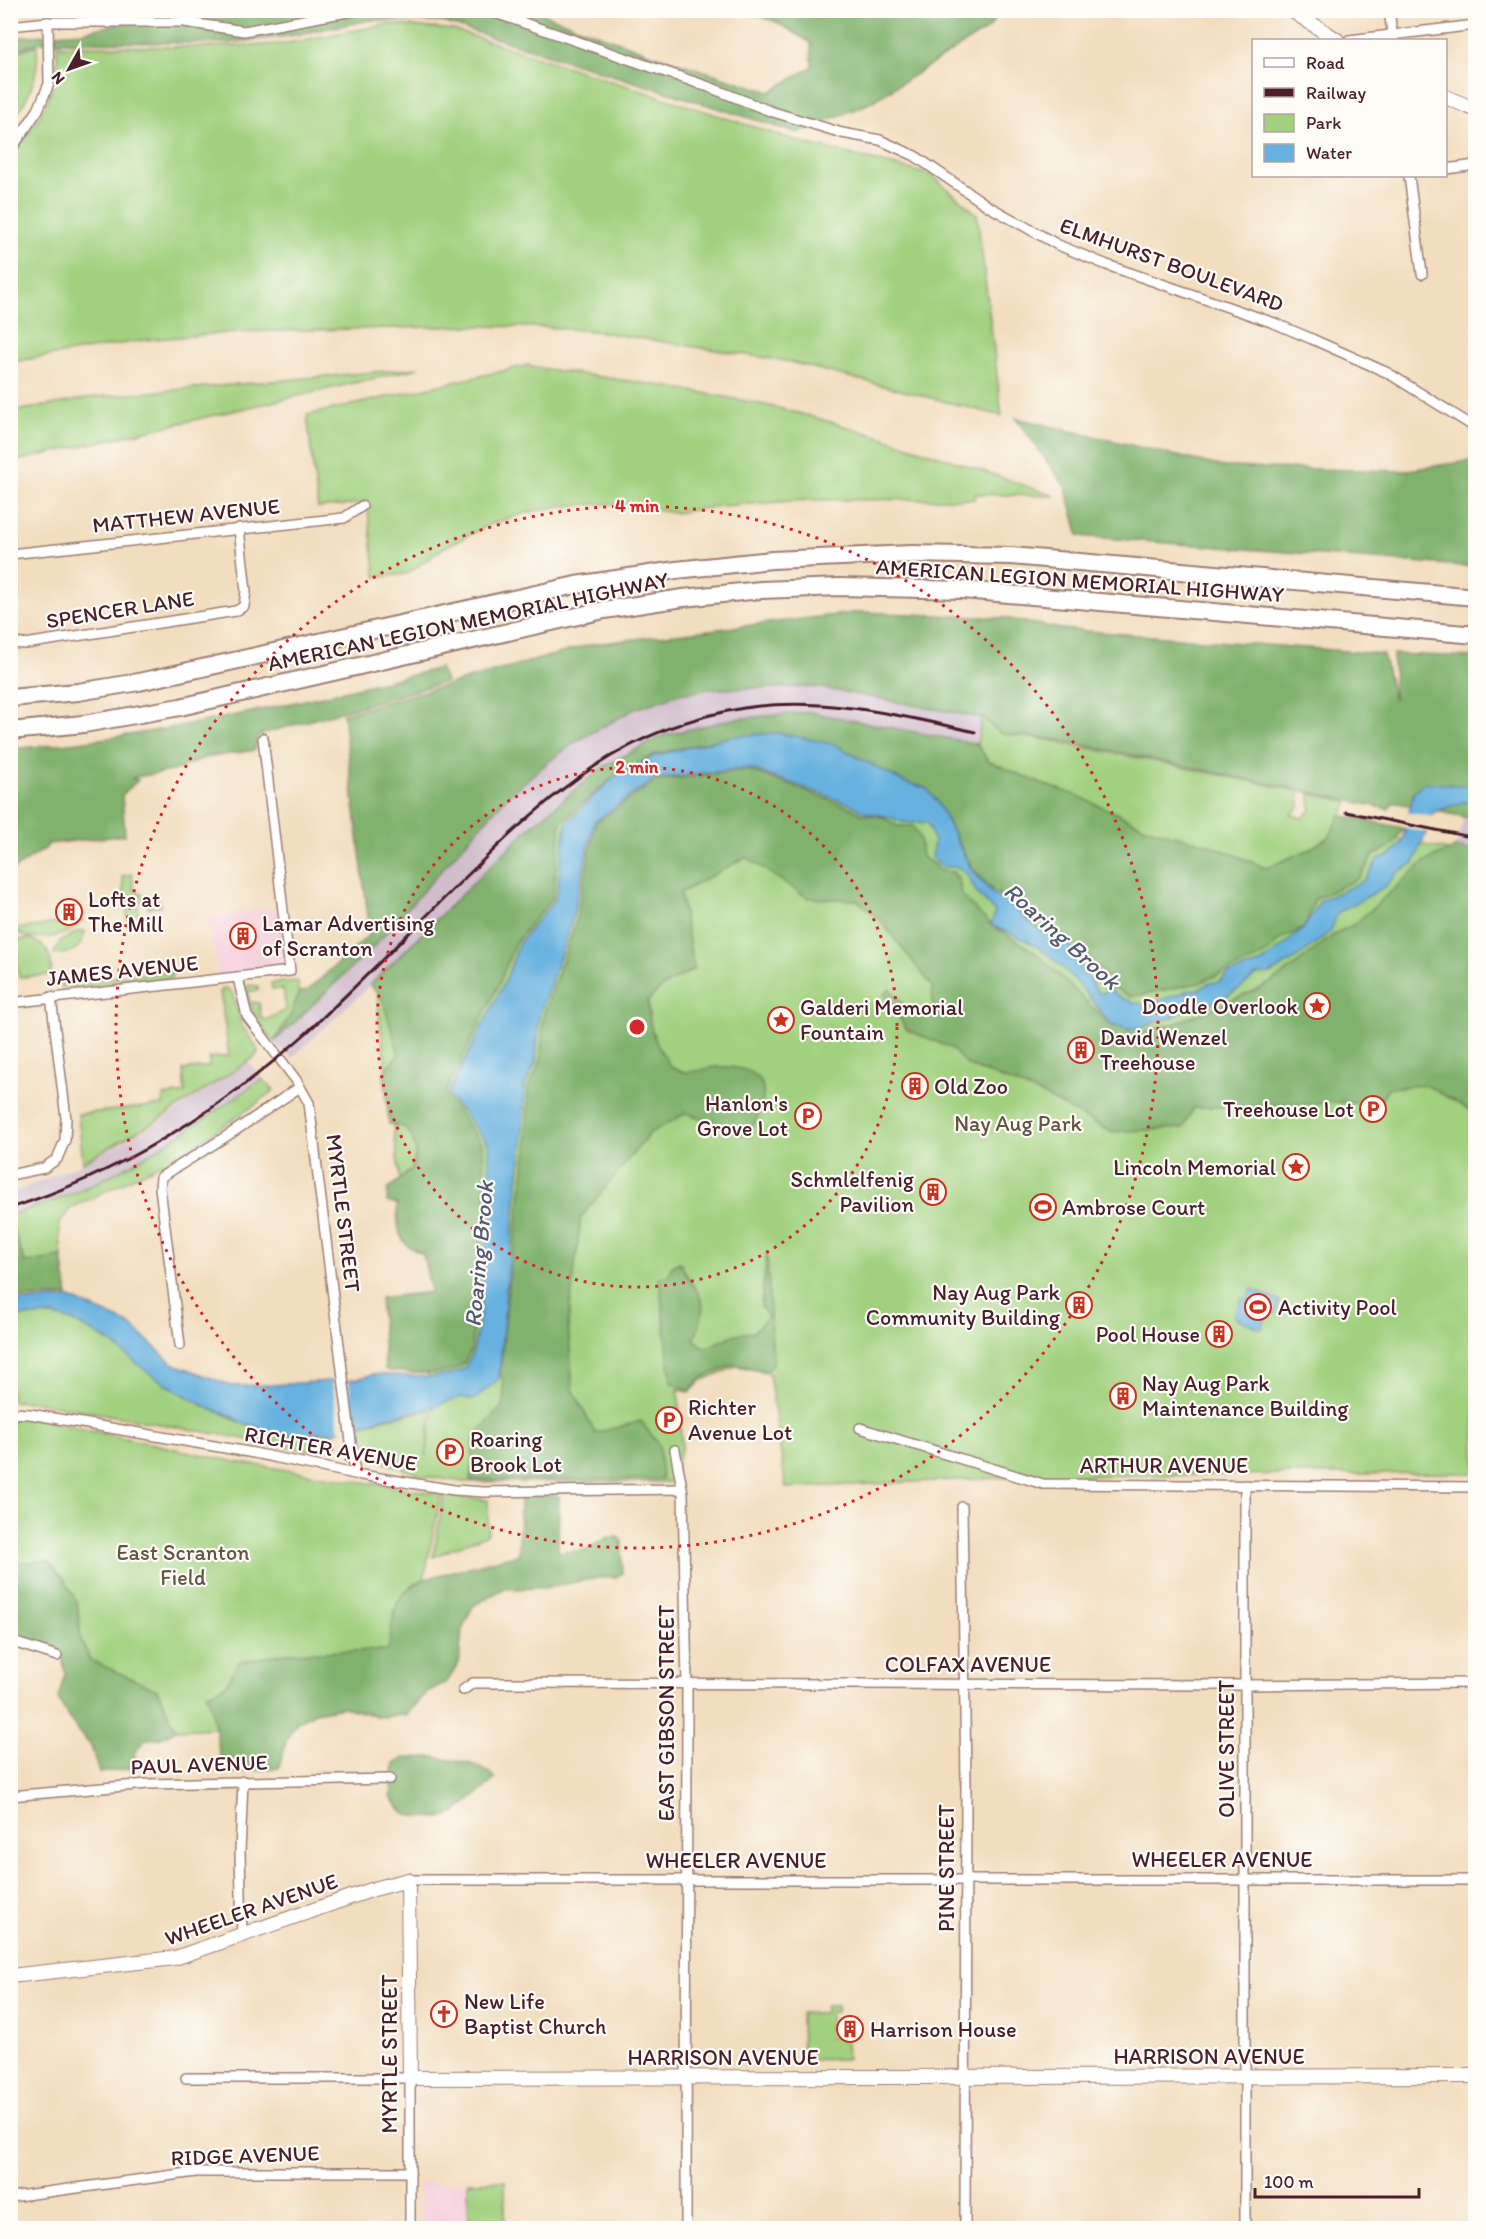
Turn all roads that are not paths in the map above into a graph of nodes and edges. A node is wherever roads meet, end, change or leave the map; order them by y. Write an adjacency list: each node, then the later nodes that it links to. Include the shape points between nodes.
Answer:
1 (113, 10): 7 (street)
2 (358, 10): 7 (street, via 244,31 184,22)
3 (482, 10): 19 (street, ELMHURST BOULEVARD, via 770,111 880,140 915,156 988,206 1063,247 1312,339 1388,373)
4 (1292, 10): 10 (main road)
5 (1389, 10): 11 (street)
6 (48, 22): 7 (street); 9 (street); 14 (street, via 49,84 38,110)
7 (109, 23)
8 (1476, 25): 11 (street)
9 (10, 26)
10 (1336, 39)
11 (1390, 39)
12 (1447, 96): 13 (main road)
13 (1476, 110)
14 (10, 151)
15 (1476, 165): 16 (street)
16 (1447, 169)
17 (1409, 177): 18 (street)
18 (1422, 274)
19 (1476, 428)
20 (362, 506): 21 (street, MATTHEW AVENUE, via 344,518)
21 (239, 528): 22 (street, MATTHEW AVENUE); 25 (street, SPENCER LANE, via 246,591 244,606 236,611 25,644)
22 (10, 554)
23 (1476, 597): 26 (highway, AMERICAN LEGION MEMORIAL HIGHWAY, via 1011,556 911,554 772,560 576,585 139,682)
24 (1476, 635): 27 (highway, AMERICAN LEGION MEMORIAL HIGHWAY, via 963,590 761,590 585,614 143,715)
25 (10, 643)
26 (10, 698)
27 (10, 731)
28 (263, 738): 29 (street, JAMES AVENUE, via 290,971)
29 (238, 978): 30 (street, JAMES AVENUE); 32 (street, MYRTLE STREET, via 247,1016)
30 (51, 997): 31 (street, JAMES AVENUE); 33 (street, via 66,1118 65,1140 57,1159 44,1168)
31 (10, 1003)
32 (300, 1087): 34 (street, via 161,1177 159,1188); 38 (street, MYRTLE STREET, via 309,1103)
33 (10, 1175)
34 (180, 1346)
35 (10, 1413): 38 (street, RICHTER AVENUE, via 254,1453)
36 (860, 1428): 39 (street, ARTHUR AVENUE, via 1043,1484)
37 (675, 1450): 41 (street, EAST GIBSON STREET)
38 (355, 1474): 41 (street, RICHTER AVENUE, via 484,1492)
39 (1245, 1485): 40 (street, ARTHUR AVENUE); 48 (street, OLIVE STREET)
40 (1476, 1487)
41 (682, 1489): 47 (street, EAST GIBSON STREET)
42 (962, 1507): 45 (street, PINE STREET)
43 (10, 1641): 44 (street)
44 (57, 1656)
45 (964, 1683): 47 (street, COLFAX AVENUE); 48 (street, COLFAX AVENUE); 57 (street, PINE STREET)
46 (1476, 1683): 48 (street, COLFAX AVENUE)
47 (687, 1685): 49 (street, COLFAX AVENUE, via 473,1683); 56 (street, EAST GIBSON STREET)
48 (1245, 1685): 54 (street, OLIVE STREET)
49 (464, 1690)
50 (390, 1779): 51 (street, PAUL AVENUE)
51 (243, 1781): 52 (street, PAUL AVENUE, via 148,1784); 58 (street)
52 (10, 1796)
53 (408, 1880): 56 (street, WHEELER AVENUE); 58 (main road, WHEELER AVENUE); 64 (main road, MYRTLE STREET)
54 (1246, 1880): 55 (street, WHEELER AVENUE); 57 (street, WHEELER AVENUE); 62 (street, OLIVE STREET)
55 (1476, 1880)
56 (687, 1881): 57 (street, WHEELER AVENUE); 65 (street, EAST GIBSON STREET)
57 (965, 1881): 61 (street, PINE STREET)
58 (242, 1936): 59 (main road, WHEELER AVENUE, via 166,1960)
59 (10, 1976)
60 (1476, 2076): 62 (main road, HARRISON AVENUE)
61 (965, 2077): 62 (main road, HARRISON AVENUE); 65 (main road, HARRISON AVENUE); 70 (street, PINE STREET)
62 (1244, 2077): 71 (street, OLIVE STREET)
63 (186, 2078): 64 (street, HARRISON AVENUE)
64 (410, 2078): 65 (main road, HARRISON AVENUE); 66 (street, MYRTLE STREET)
65 (686, 2078): 69 (street, EAST GIBSON STREET)
66 (410, 2172): 67 (street, RIDGE AVENUE, via 196,2172); 68 (street, MYRTLE STREET)
67 (10, 2197)
68 (410, 2229)
69 (686, 2229)
70 (965, 2229)
71 (1245, 2229)

